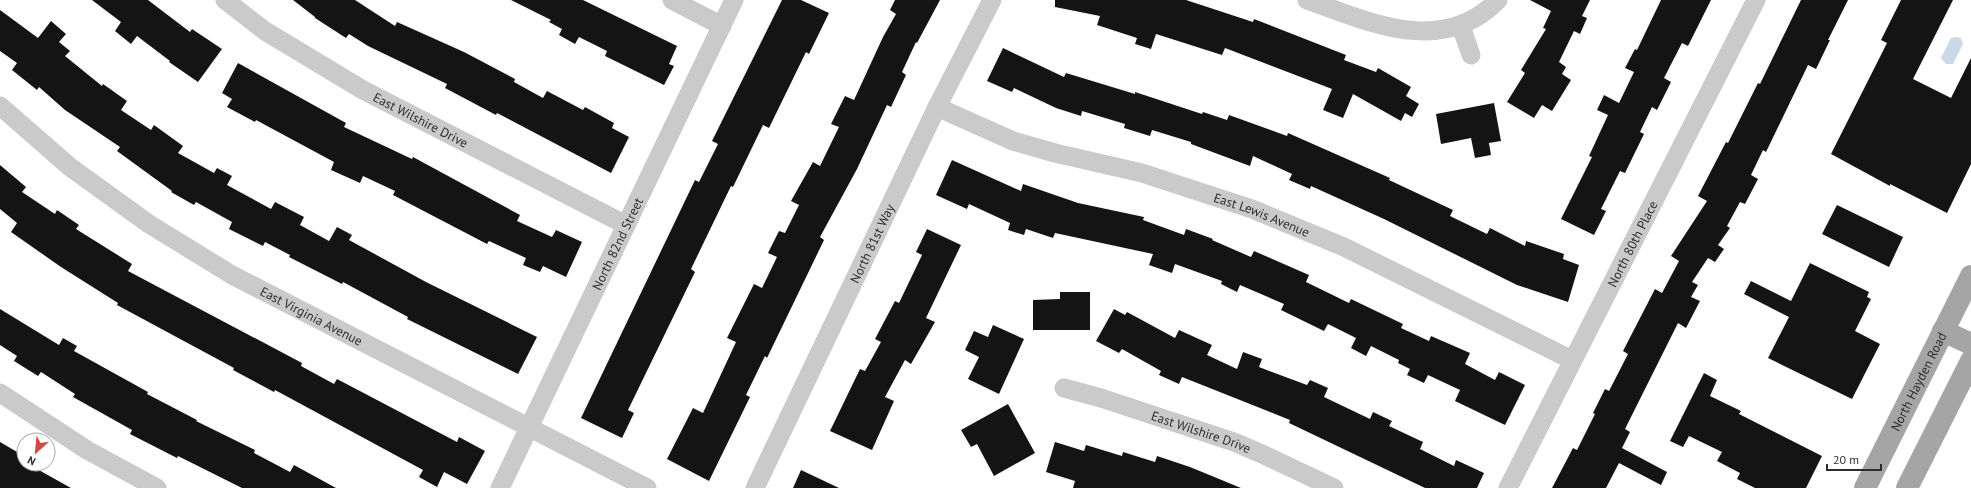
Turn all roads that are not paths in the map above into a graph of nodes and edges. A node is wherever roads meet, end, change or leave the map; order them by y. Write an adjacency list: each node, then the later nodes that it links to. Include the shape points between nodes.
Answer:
1 (225, 0): 13 (street, East Wilshire Drive, via 265,31 363,90)
2 (672, 0): 8 (street)
3 (734, 0): 8 (street, North 82nd Street)
4 (992, 0): 12 (street, North 81st Way)
5 (1307, 0): 9 (street, via 1384,27 1421,32)
6 (1498, 0): 9 (street, via 1487,11)
7 (1756, 0): 17 (street, North 80th Place)
8 (722, 26): 13 (street, North 82nd Street)
9 (1461, 26): 10 (street)
10 (1471, 54)
11 (0, 106): 21 (street, East Virginia Avenue, via 70,167 149,224 232,275)
12 (938, 107): 17 (street, East Lewis Avenue, via 1013,141 1142,173 1260,212 1344,247); 25 (street, North 81st Way)
13 (626, 225): 21 (street, North 82nd Street)
14 (1971, 276): 15 (main road, North Hayden Road)
15 (1943, 331): 16 (main road); 28 (main road, North Hayden Road)
16 (1971, 344)
17 (1572, 360): 27 (street, North 80th Place)
18 (1971, 361): 29 (main road)
19 (1064, 388): 26 (street, East Wilshire Drive, via 1234,442)
20 (0, 393): 22 (street, via 87,450)
21 (529, 429): 23 (street, North 82nd Street); 24 (street, East Virginia Avenue)
22 (157, 488)
23 (500, 488)
24 (647, 488)
25 (755, 488)
26 (1334, 488)
27 (1508, 488)
28 (1865, 488)
29 (1907, 488)

